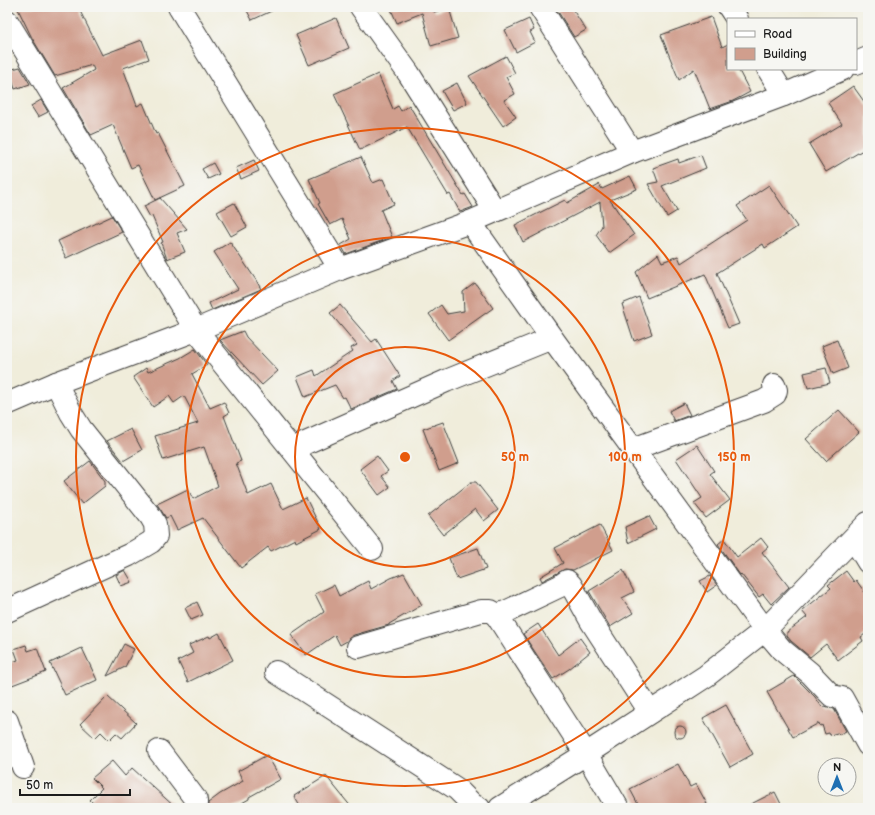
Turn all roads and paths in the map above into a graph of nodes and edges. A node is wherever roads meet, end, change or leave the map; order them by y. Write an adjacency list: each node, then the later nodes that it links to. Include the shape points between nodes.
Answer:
1 (180, 7): 15 (street)
2 (361, 7): 13 (street, via 409,74)
3 (540, 7): 12 (street)
4 (729, 7): 5 (street)
5 (736, 18)
6 (7, 21): 16 (street)
7 (868, 58): 8 (street)
8 (857, 63)
9 (769, 70): 11 (street)
10 (841, 70): 11 (street)
11 (784, 95): 12 (street)
12 (632, 152): 13 (street)
13 (495, 211): 14 (street)
14 (470, 222): 15 (street); 17 (street)
15 (340, 269): 16 (street)
16 (196, 330): 18 (street); 21 (street)
17 (552, 338): 21 (street, via 446,381); 22 (street)
18 (56, 383): 20 (street); 27 (street, via 81,429 151,517 157,531 156,536 151,542 129,555)
19 (774, 385): 22 (street, via 775,394 764,402)
20 (7, 404)
21 (292, 449): 25 (street)
22 (633, 449): 29 (street)
23 (868, 523): 24 (street)
24 (854, 539): 26 (street); 29 (street)
25 (372, 549)
26 (868, 562)
27 (7, 611)
28 (496, 616): 30 (street, via 491,611 481,611); 32 (street, via 567,581); 36 (street)
29 (765, 630): 32 (street, via 706,676); 34 (street, via 782,650 810,673 832,696 842,698)
30 (358, 647)
31 (276, 672): 39 (street, via 457,789 473,806)
32 (650, 712): 36 (street)
33 (7, 721): 37 (street)
34 (868, 745)
35 (159, 751): 38 (street, via 196,800)
36 (586, 754): 40 (street); 41 (street)
37 (23, 767)
38 (195, 808)
39 (479, 808)
40 (500, 808)
41 (618, 808)

